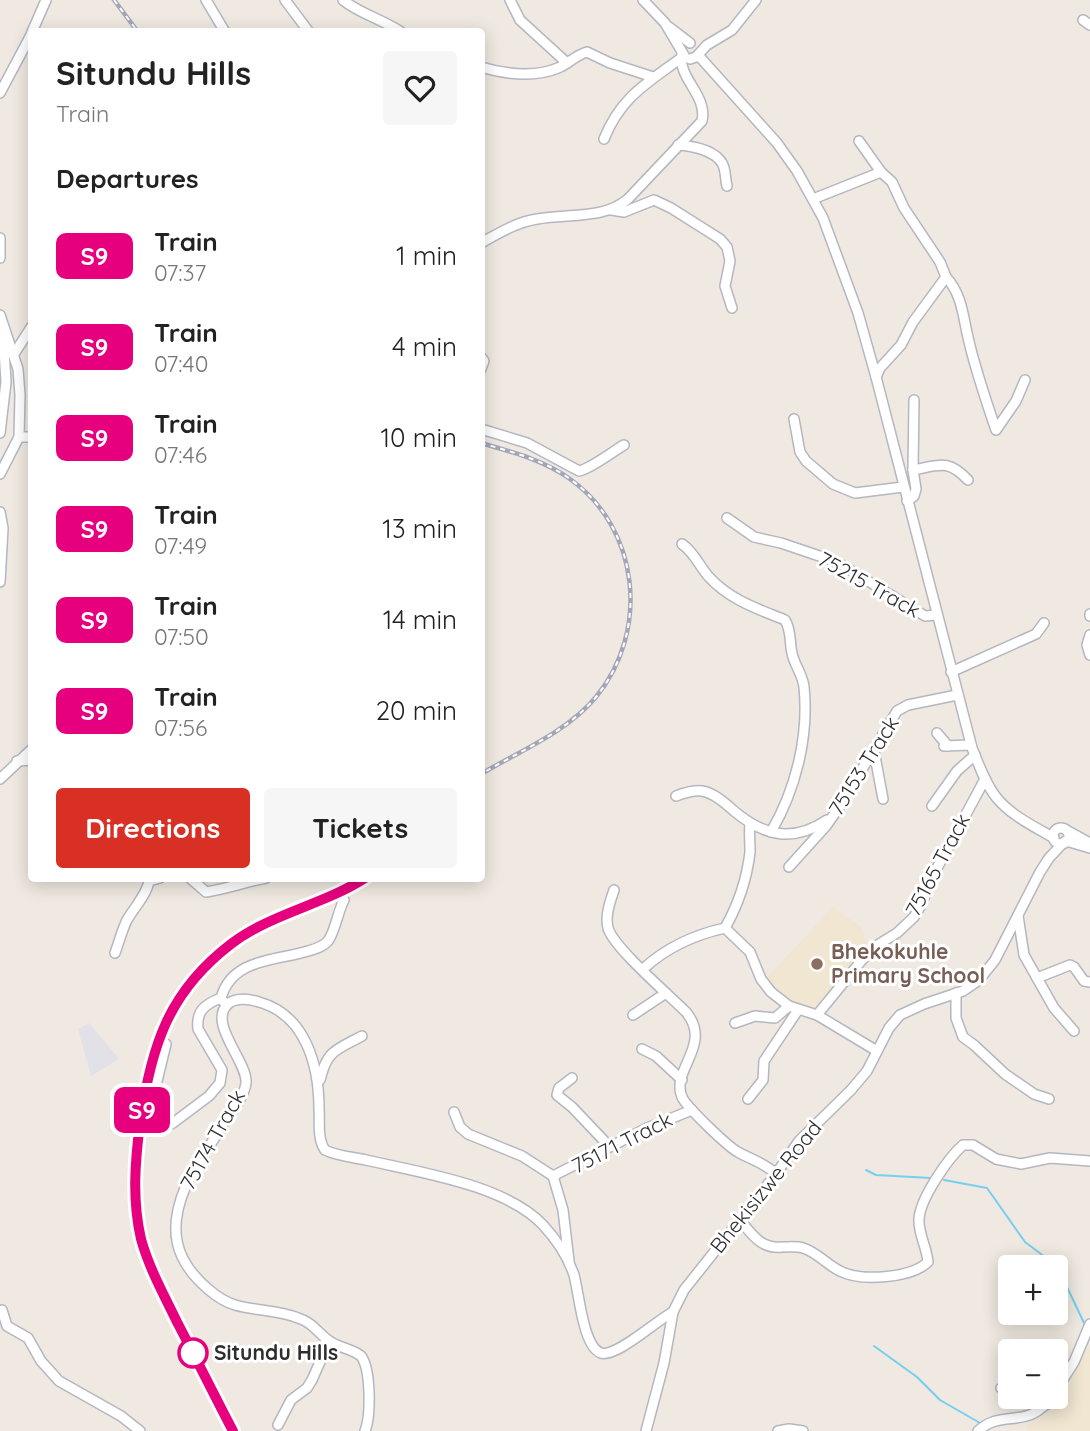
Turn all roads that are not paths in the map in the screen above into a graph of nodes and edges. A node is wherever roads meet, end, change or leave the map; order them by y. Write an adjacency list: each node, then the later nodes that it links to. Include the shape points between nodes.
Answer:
1 (46, 0): 8 (street)
2 (206, 0): 9 (street)
3 (285, 0): 10 (street)
4 (343, 0): 11 (street)
5 (510, 0): 14 (street, via 520,20)
6 (643, 0): 13 (street)
7 (756, 0): 13 (street, via 732,30)
8 (34, 28)
9 (223, 28)
10 (306, 28)
11 (394, 28)
12 (28, 40): 17 (street)
13 (689, 53): 16 (street); 20 (street, via 686,73 704,113 700,125); 23 (street, via 777,144)
14 (567, 63): 15 (street, via 521,74); 16 (street, via 590,53)
15 (485, 69)
16 (653, 77): 18 (street, via 614,115)
17 (0, 93)
18 (604, 139)
19 (859, 142): 21 (street)
20 (678, 145): 22 (street, via 696,147 720,160); 24 (street, via 628,199)
21 (881, 172): 23 (street); 28 (street, via 892,182)
22 (727, 186)
23 (813, 199): 34 (street, via 840,261)
24 (611, 210): 26 (street, via 538,218); 29 (street, via 624,212 653,200 723,242 729,257 725,286)
25 (0, 239): 27 (street)
26 (485, 241)
27 (0, 258)
28 (946, 277): 34 (street); 35 (street, via 964,310 996,430)
29 (732, 308)
30 (0, 315): 31 (street)
31 (5, 324): 33 (street); 38 (street)
32 (28, 332): 33 (street)
33 (14, 354): 40 (street, via 20,385)
34 (876, 377): 46 (street)
35 (1026, 380)
36 (914, 400): 43 (street)
37 (794, 419): 46 (street, via 800,452 834,484 855,493)
38 (1, 429)
39 (485, 430): 42 (street, via 527,443 579,471)
40 (19, 437): 41 (street); 44 (street)
41 (28, 437)
42 (624, 445)
43 (913, 470): 45 (street, via 950,466); 47 (street, via 915,493)
44 (0, 474)
45 (968, 481)
46 (903, 487): 47 (street)
47 (907, 500): 52 (street)
48 (0, 512): 51 (street)
49 (727, 518): 52 (street, 75215 Track, via 754,537 837,562 925,616)
50 (682, 544): 73 (street, via 715,583 750,607 785,620 789,627 792,655 803,680 805,729 792,782)
51 (0, 582)
52 (936, 615): 56 (street)
53 (1044, 623): 56 (street, via 1036,634)
54 (1090, 635): 55 (street)
55 (1090, 655)
56 (951, 672): 57 (street)
57 (957, 695): 59 (street); 60 (street, 75153 Track, via 902,707)
58 (937, 733): 59 (street, via 946,746)
59 (973, 750): 65 (street); 68 (street)
60 (874, 751): 67 (street); 69 (street, 75153 Track)
61 (28, 752): 63 (street)
62 (28, 760): 63 (street)
63 (18, 761): 64 (street)
64 (0, 779)
65 (985, 779): 70 (street, via 996,798); 93 (street, 75165 Track, via 921,905 897,933 862,960)
66 (676, 796): 71 (street, via 702,791)
67 (883, 799)
68 (932, 806)
69 (832, 818): 73 (street, via 796,834); 76 (street, 75153 Track)
70 (1029, 822): 72 (street); 74 (street)
71 (750, 823): 73 (street); 83 (street, via 744,882)
72 (1063, 829): 74 (street, Bhekisizwe Road, via 1055,831); 75 (street)
73 (771, 832)
74 (1059, 841): 75 (street); 82 (street, Bhekisizwe Road)
75 (1090, 846)
76 (789, 867)
77 (149, 882): 84 (street)
78 (195, 882): 79 (street, via 206,892)
79 (244, 882)
80 (614, 890): 85 (street, via 608,930)
81 (344, 900): 90 (street, via 326,944 242,969 230,979)
82 (1018, 916): 86 (street, via 1024,955); 89 (street, Bhekisizwe Road, via 989,968 979,980)
83 (725, 928): 85 (street, via 688,938); 91 (street, via 747,949 763,984)
84 (115, 953)
85 (642, 969): 88 (street)
86 (1037, 978): 87 (street, via 1070,965); 95 (street)
87 (1089, 985)
88 (666, 993): 92 (street); 101 (street, via 689,1016 696,1032)
89 (956, 993): 99 (street, Bhekisizwe Road, via 900,1015); 104 (street, via 956,1018 963,1037 1005,1074)
90 (224, 1002): 97 (street, via 203,1008 198,1023 222,1070 220,1083 178,1120 163,1128 152,1127 149,1114); 102 (street, via 256,1001 283,1012 312,1053); 116 (street, 75174 Track, via 224,1029 245,1075 243,1094 185,1188 175,1223 180,1254 215,1295 234,1305 298,1317)
91 (794, 1008): 93 (street); 94 (street, via 775,1018 755,1016); 103 (street, via 764,1061 763,1080)
92 (633, 1015)
93 (817, 1015): 99 (street)
94 (735, 1023)
95 (1074, 1031)
96 (362, 1036): 102 (street, via 327,1058)
97 (166, 1044)
98 (642, 1049): 101 (street)
99 (877, 1051): 109 (street, Bhekisizwe Road, via 867,1071 799,1142)
100 (572, 1078): 107 (street, via 559,1088 557,1096)
101 (682, 1080): 105 (street, via 682,1096)
102 (319, 1085): 112 (street, via 320,1140 325,1150 426,1172 517,1204 544,1226)
103 (748, 1099)
104 (1049, 1099)
105 (692, 1110): 107 (street, 75171 Track); 109 (street, via 735,1151)
106 (454, 1112): 110 (street, via 468,1134 522,1156)
107 (609, 1146): 110 (street, 75171 Track)
108 (1090, 1161): 111 (street, via 1050,1158 1021,1164 996,1159 967,1144 959,1148 923,1205 919,1222 928,1262 897,1275 852,1276 804,1248 769,1247)
109 (776, 1174): 111 (street, Bhekisizwe Road)
110 (553, 1176): 112 (street, via 565,1221)
111 (740, 1219): 114 (street, Bhekisizwe Road, via 684,1290)
112 (569, 1263): 114 (street, via 588,1338 600,1353 617,1350)
113 (2, 1310): 120 (street, via 7,1326 28,1338 59,1381)
114 (673, 1312): 122 (street, Bhekisizwe Road)
115 (1090, 1324): 117 (street)
116 (326, 1339): 119 (street, via 309,1385 290,1399); 121 (street, 75174 Track, via 365,1360 369,1416)
117 (1068, 1372)
118 (1040, 1409): 125 (street, via 1029,1417 993,1421)
119 (278, 1425)
120 (140, 1431)
121 (365, 1431)
122 (646, 1431)
123 (779, 1431): 124 (street)
124 (803, 1431)
125 (978, 1431)

